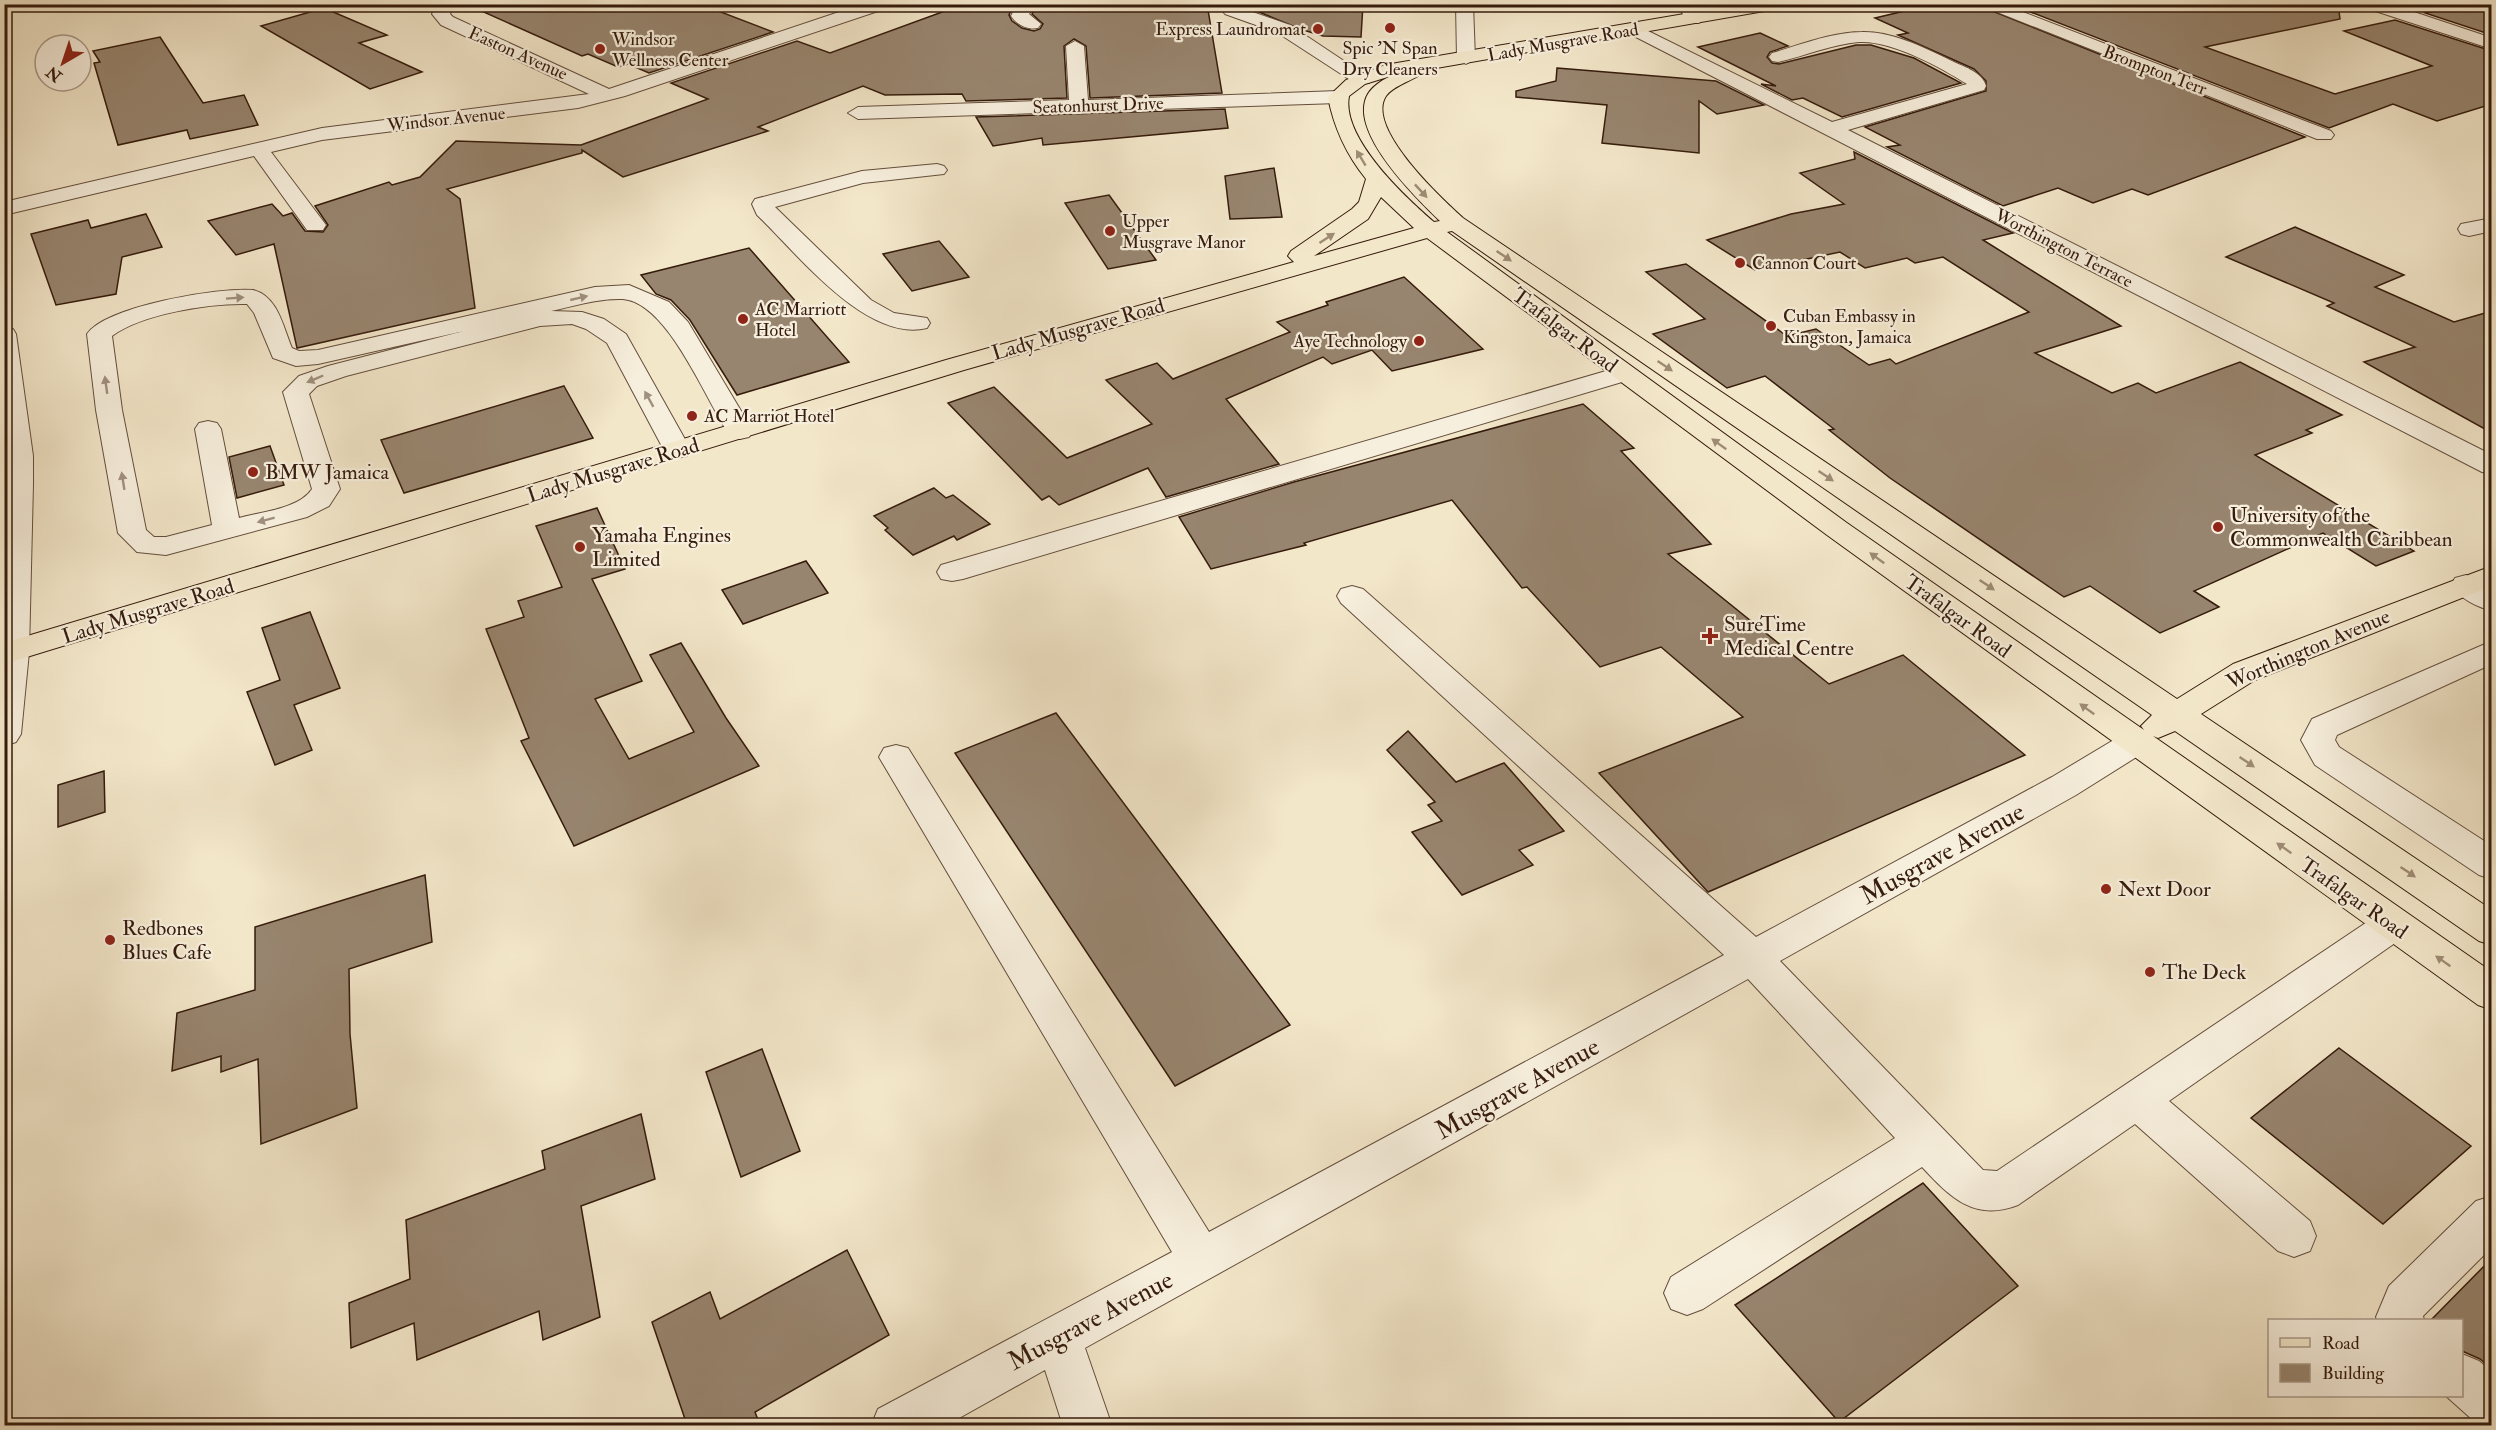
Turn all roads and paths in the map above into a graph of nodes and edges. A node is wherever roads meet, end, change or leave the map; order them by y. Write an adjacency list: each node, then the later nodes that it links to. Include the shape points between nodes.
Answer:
1 (446, 4): 18 (street, Easton Avenue, via 441,14 447,21)
2 (881, 4): 18 (street, Windsor Avenue)
3 (1021, 4): 10 (street, via 1024,8 1020,16)
4 (1248, 4): 17 (street, via 1231,10 1284,28)
5 (1464, 4): 15 (street)
6 (1776, 4): 9 (main road, Lady Musgrave Road)
7 (1985, 4): 23 (street, Brompton Terr)
8 (2372, 4): 12 (street)
9 (1690, 12): 11 (main road, Lady Musgrave Road)
10 (1032, 24)
11 (1636, 30): 15 (main road, Lady Musgrave Road); 22 (street, Worthington Terrace)
12 (2492, 44)
13 (1075, 46): 20 (street)
14 (1778, 57): 22 (street, via 1869,37 1930,59 1976,82 1977,86 1970,90)
15 (1466, 59): 16 (main road, Lady Musgrave Road)
16 (1421, 67): 17 (main road, Lady Musgrave Road, via 1385,71); 30 (main road, Lady Musgrave Road, one-way to 30, via 1379,92 1373,108 1382,136 1399,165 1424,194)
17 (1362, 79): 19 (main road, Lady Musgrave Road)
18 (607, 95): 24 (street, Windsor Avenue, via 554,107 346,129)
19 (1338, 97): 20 (street, Seatonhurst Drive); 26 (main road, one-way to 19, via 1349,137 1340,116)
20 (1079, 105): 21 (street, Seatonhurst Drive)
21 (858, 113)
22 (1830, 129): 43 (street, Worthington Terrace)
23 (2324, 135)
24 (258, 148): 27 (street, Windsor Avenue); 29 (street)
25 (937, 170): 35 (street, via 862,177 764,204 765,210 863,305 888,319)
26 (1375, 180): 30 (main road); 33 (main road, one-way to 26, via 1300,255 1360,214 1369,202)
27 (4, 209)
28 (2492, 224): 31 (street)
29 (315, 225)
30 (1443, 227): 32 (main road, Lady Musgrave Road); 34 (main road, Trafalgar Road); 50 (main road, Trafalgar Road, one-way to 50)
31 (2469, 229)
32 (1350, 252): 33 (main road, Lady Musgrave Road); 34 (main road, via 1400,248 1433,254)
33 (1258, 277): 40 (main road, Lady Musgrave Road)
34 (1516, 294): 38 (main road, Trafalgar Road)
35 (918, 323)
36 (4, 334): 37 (street)
37 (7, 371): 41 (street)
38 (1623, 374): 45 (street); 52 (main road, Trafalgar Road, one-way to 38)
39 (208, 429): 44 (street)
40 (740, 431): 42 (main road, Lady Musgrave Road); 44 (street, one-way to 40, via 166,546 147,546 132,533 99,334 111,324 236,296 254,297 263,305 282,353 296,359 595,294 629,292 661,307 679,327)
41 (11, 449): 49 (street)
42 (677, 450): 44 (street, one-way to 44, via 617,339 574,316 540,319 308,381 296,392 326,489 319,500 297,511); 49 (main road, Lady Musgrave Road)
43 (2492, 466)
44 (227, 530)
45 (952, 572)
46 (2483, 587): 50 (main road, Worthington Avenue, via 2244,672)
47 (1352, 596): 57 (street)
48 (2492, 651): 54 (street, via 2324,727 2318,740 2327,756)
49 (9, 653): 51 (street)
50 (2176, 714): 52 (main road, Worthington Avenue); 56 (main road, Trafalgar Road, one-way to 56)
51 (4, 734)
52 (2134, 743): 55 (main road, Trafalgar Road, one-way to 52); 57 (street, Musgrave Avenue, via 2064,786)
53 (896, 757): 63 (street)
54 (2492, 865)
55 (2392, 925): 58 (main road, Trafalgar Road, one-way to 55); 59 (street)
56 (2492, 930)
57 (1752, 957): 60 (street); 63 (street, Musgrave Avenue)
58 (2492, 994)
59 (2138, 1100): 60 (street, via 2003,1191 1982,1190 1965,1183); 62 (street)
60 (1926, 1141): 64 (street)
61 (2492, 1216): 65 (street, via 2405,1302)
62 (2294, 1236)
63 (1201, 1259): 66 (street, Musgrave Avenue)
64 (1687, 1293)
65 (2400, 1319)
66 (1058, 1336): 69 (street, Musgrave Avenue); 70 (street)
67 (2463, 1379): 68 (street)
68 (2492, 1405)
69 (895, 1425)
70 (1088, 1425)

